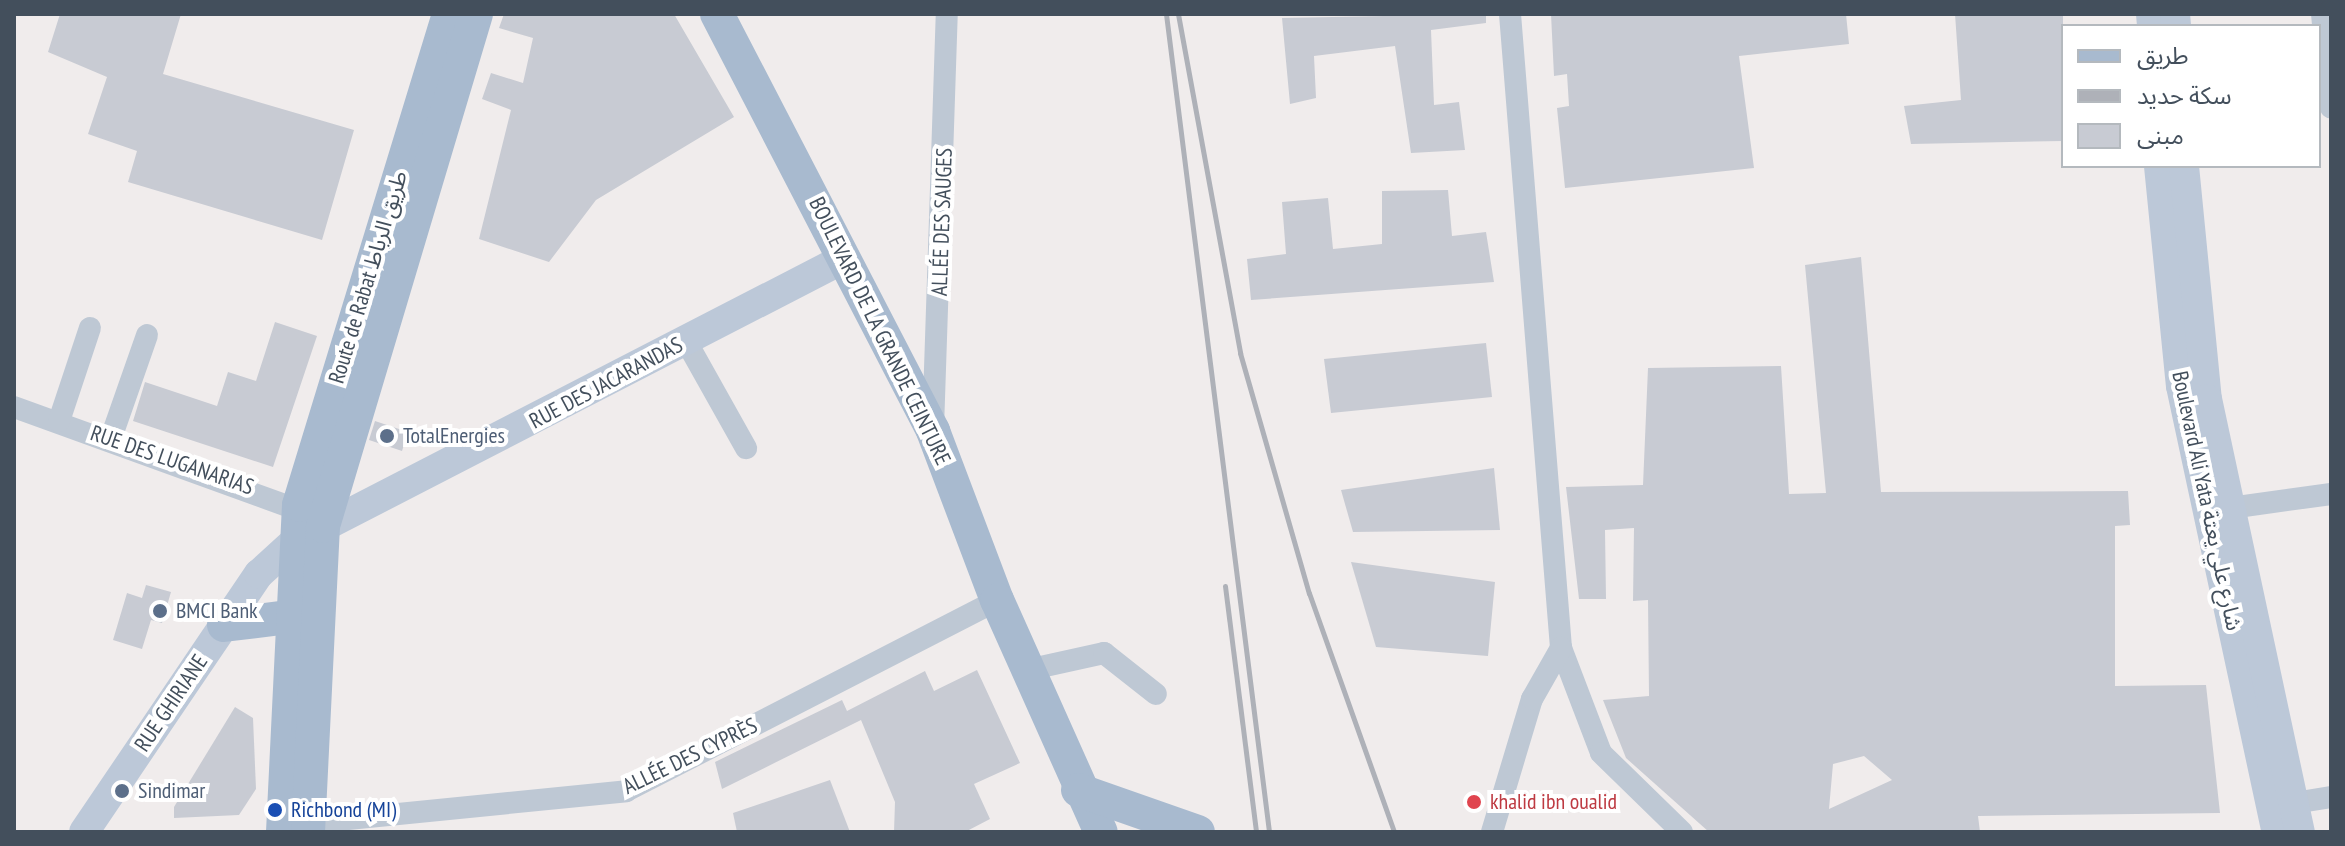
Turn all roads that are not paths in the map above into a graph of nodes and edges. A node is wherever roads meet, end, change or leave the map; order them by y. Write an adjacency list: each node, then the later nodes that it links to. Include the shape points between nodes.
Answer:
1 (449, 14): 21 (main road, Route de Rabat طريق الرباط)
2 (476, 14): 21 (main road, Route de Rabat طريق الرباط)
3 (717, 14): 10 (main road, BOULEVARD DE LA GRANDE CEINTURE)
4 (947, 14): 16 (street, ALLÉE DES SAUGES)
5 (1510, 14): 25 (street)
6 (2325, 19): 7 (street)
7 (2330, 95)
8 (2159, 168): 37 (street, Boulevard Ali Yata شارع علي يعتة, via 2181,386)
9 (2184, 168): 20 (street, Boulevard Ali Yata شارع علي يعتة, via 2198,331)
10 (845, 258): 13 (street, RUE DES JACARANDAS); 16 (main road, BOULEVARD DE LA GRANDE CEINTURE)
11 (90, 328): 15 (street)
12 (147, 335): 17 (street)
13 (686, 341): 18 (street); 21 (street, RUE DES JACARANDAS)
14 (14, 407): 15 (street, RUE DES LUGANARIAS)
15 (59, 421): 17 (street, RUE DES LUGANARIAS)
16 (933, 431): 22 (main road, BOULEVARD DE LA GRANDE CEINTURE)
17 (111, 438): 21 (street, RUE DES LUGANARIAS)
18 (746, 448)
19 (2331, 494): 20 (street)
20 (2230, 508): 30 (street, Boulevard Ali Yata شارع علي يعتة)
21 (305, 524): 23 (main road); 24 (street, RUE GHIRIANE, via 259,574); 31 (main road)
22 (997, 600): 26 (main road, BOULEVARD DE LA GRANDE CEINTURE); 31 (street, ALLÉE DES CYPRÈS, via 626,791)
23 (288, 617): 24 (main road); 31 (main road)
24 (224, 625): 32 (street, RUE GHIRIANE)
25 (1561, 648): 35 (street, via 1532,699); 36 (street, via 1601,753)
26 (1027, 670): 27 (street, via 1104,653); 28 (main road, BOULEVARD DE LA GRANDE CEINTURE)
27 (1156, 694)
28 (1078, 790): 33 (main road, BOULEVARD DE LA GRANDE CEINTURE); 34 (main road)
29 (2331, 797): 30 (street)
30 (2297, 817)
31 (300, 829)
32 (84, 832)
33 (1101, 832)
34 (1198, 832)
35 (1492, 832)
36 (1682, 832)
37 (2277, 832)

